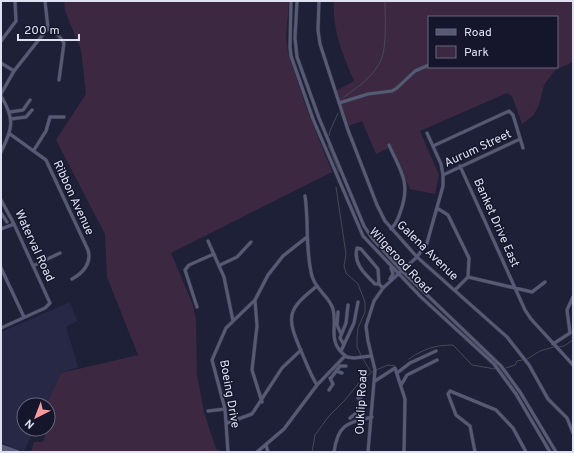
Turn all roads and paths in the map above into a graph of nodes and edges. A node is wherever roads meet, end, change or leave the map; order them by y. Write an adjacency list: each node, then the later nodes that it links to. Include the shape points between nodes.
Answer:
1 (15, 1): 7 (street, via 15,22)
2 (45, 1): 6 (street)
3 (291, 1): 45 (street, Wilgerood Road, via 290,53 313,119 357,225 365,239)
4 (297, 1): 47 (street, Wilgerood Road, via 296,49 319,118 364,226)
5 (319, 1): 14 (street, Galena Avenue, via 319,39)
6 (48, 28): 10 (street); 11 (street, via 64,43)
7 (1, 41)
8 (1, 64): 10 (street)
9 (428, 65): 14 (street, via 415,71 392,91 368,94)
10 (14, 71): 12 (street)
11 (59, 80)
12 (1, 95): 16 (street)
13 (30, 100): 16 (street, via 23,110)
14 (339, 103): 36 (street, Galena Avenue, via 380,211)
15 (32, 110): 18 (street, via 26,117)
16 (10, 112): 18 (street)
17 (64, 117): 25 (street, via 50,117 46,131)
18 (11, 119): 20 (street)
19 (427, 133): 23 (street)
20 (10, 134): 25 (street, Ribbon Avenue); 26 (street)
21 (520, 140): 23 (street, via 511,112); 24 (street); 27 (street, Aurum Street)
22 (389, 145): 36 (street, via 407,190 396,224)
23 (433, 146): 28 (street)
24 (523, 148)
25 (34, 150): 50 (street, Ribbon Avenue, via 47,163 88,250 89,258 85,268 82,273)
26 (1, 152)
27 (460, 166): 28 (street, Aurum Street); 55 (street, Banket Drive East)
28 (443, 175): 31 (street, Ouklip Road)
29 (305, 196): 37 (street)
30 (1, 200): 34 (street, Waterval Road)
31 (437, 208): 42 (street, Ouklip Road, via 427,243); 49 (street, via 448,215 469,258)
32 (1, 213): 33 (street)
33 (7, 222)
34 (14, 224): 35 (street); 43 (street, Waterval Road)
35 (1, 229)
36 (391, 229): 42 (street, Galena Avenue)
37 (307, 237): 54 (street, via 312,277); 59 (street, via 283,256 268,275)
38 (208, 241): 41 (street)
39 (251, 242): 44 (street, via 237,257)
40 (60, 253): 43 (street)
41 (214, 254): 44 (street); 62 (street, via 186,268 185,272)
42 (417, 256): 47 (street, Ouklip Road); 57 (street, Galena Avenue)
43 (33, 266): 64 (street, Waterval Road, via 49,301 48,306)
44 (220, 266): 65 (street)
45 (391, 267): 48 (street, Wilgerood Road); 53 (street, via 393,274)
46 (1, 268): 64 (street)
47 (402, 271): 48 (street, Ouklip Road); 113 (street, Wilgerood Road, via 501,366)
48 (398, 274): 53 (street, Ouklip Road); 112 (street, Wilgerood Road, via 494,364 516,394)
49 (468, 277): 55 (street); 57 (street)
50 (72, 278)
51 (545, 282): 55 (street, via 532,292)
52 (379, 284): 52 (street, via 375,284 358,265 357,248 378,269); 56 (street)
53 (387, 284): 56 (street, Ouklip Road)
54 (317, 286): 70 (street, via 300,300 292,313 292,329); 71 (street, via 333,309 334,337)
55 (514, 287): 68 (street, Banket Drive East, via 529,317)
56 (382, 288): 74 (street, Ouklip Road, via 374,301 366,326)
57 (455, 290): 98 (street, Galena Avenue, via 511,341 529,365 548,399 567,418)
58 (573, 297): 68 (street, via 567,310 570,333)
59 (255, 300): 65 (street, Boeing Drive); 88 (street, via 257,326 252,370)
60 (358, 302): 69 (street, via 354,323)
61 (348, 305): 67 (street, via 346,323)
62 (197, 307)
63 (338, 312): 67 (street)
64 (24, 317): 66 (street)
65 (233, 321): 89 (street, Boeing Drive, via 222,335 212,360)
66 (1, 328)
67 (341, 334): 69 (street, via 340,339)
68 (553, 344): 76 (street, Banket Drive East)
69 (344, 345): 71 (street)
70 (300, 350): 84 (street); 88 (street, via 282,368)
71 (341, 351): 73 (street)
72 (436, 351): 80 (street, via 410,363)
73 (345, 356): 74 (street); 81 (street)
74 (371, 356): 83 (street, Ouklip Road)
75 (437, 360): 85 (street, via 407,375)
76 (573, 365)
77 (346, 366): 78 (street, via 341,366)
78 (336, 371): 79 (street); 82 (street)
79 (342, 373)
80 (397, 373): 83 (street, via 395,368); 85 (street)
81 (327, 374): 82 (street); 84 (street)
82 (331, 378): 86 (street)
83 (375, 382): 94 (street, Ouklip Road)
84 (317, 385): 99 (street, via 290,423)
85 (401, 385): 109 (street, via 405,399)
86 (329, 390)
87 (360, 399): 91 (street)
88 (262, 402): 97 (street, via 250,416)
89 (225, 409): 90 (street); 97 (street, Boeing Drive)
90 (208, 411)
91 (359, 411): 92 (street); 93 (street)
92 (365, 413)
93 (354, 416): 95 (street); 96 (street)
94 (372, 417): 96 (street); 108 (street, Ouklip Road)
95 (350, 418)
96 (355, 421): 107 (street, via 340,431)
97 (227, 423): 104 (street, Boeing Drive)
98 (573, 434)
99 (266, 445): 105 (street); 106 (street)
100 (1, 446): 103 (street)
101 (1, 449): 102 (street)
102 (9, 452)
103 (18, 452)
104 (228, 452)
105 (258, 452)
106 (268, 452)
107 (334, 452)
108 (368, 452)
109 (404, 452)
110 (476, 452): 111 (street, via 470,426 455,414 448,396 449,391 453,390 496,410 513,428)
111 (526, 452)
112 (550, 452)
113 (556, 452)

